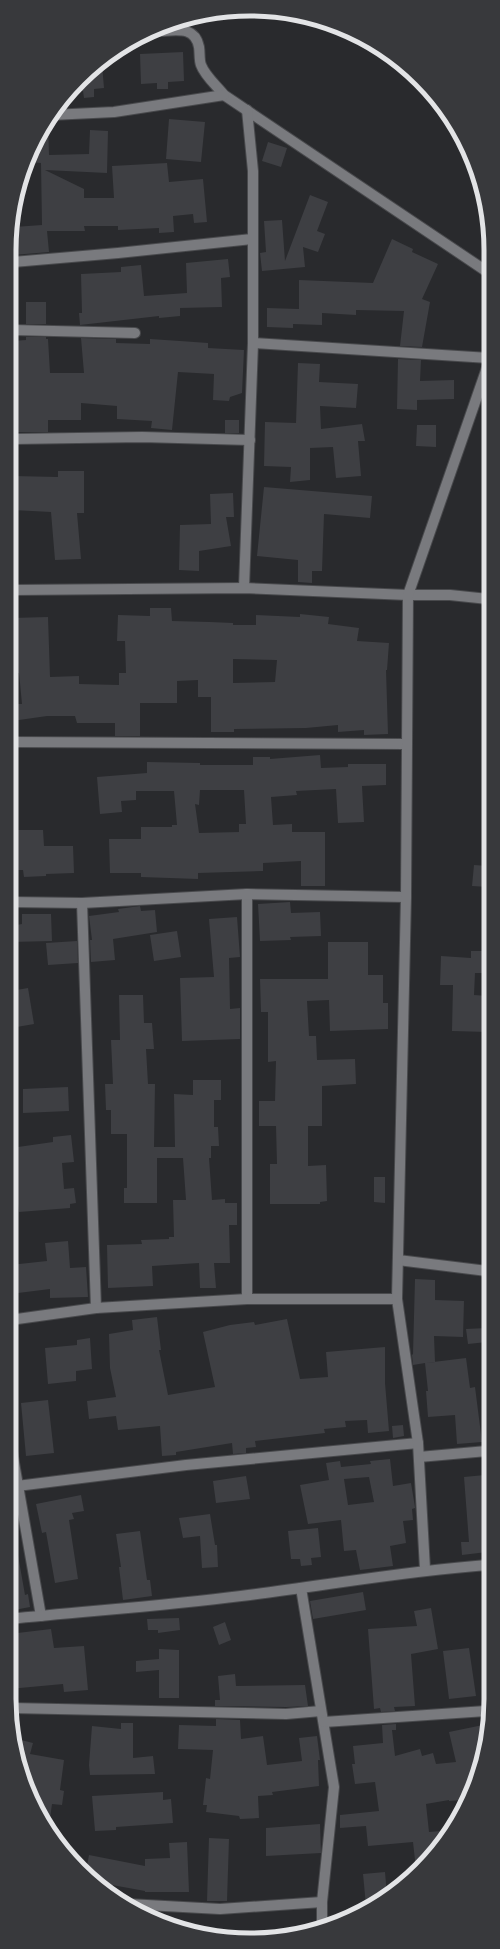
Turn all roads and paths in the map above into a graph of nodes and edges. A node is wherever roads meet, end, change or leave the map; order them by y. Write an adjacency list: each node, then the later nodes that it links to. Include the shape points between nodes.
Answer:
1 (170, 30): 2 (street, via 191,32 196,37 201,65)
2 (224, 95): 3 (street); 4 (street, via 114,112)
3 (247, 110): 5 (street, via 253,171); 7 (street)
4 (59, 115)
5 (252, 239): 6 (street, via 118,254); 10 (street)
6 (16, 262)
7 (484, 270)
8 (16, 330): 9 (street)
9 (135, 334)
10 (253, 343): 11 (street); 14 (street)
11 (484, 358)
12 (484, 376): 17 (street)
13 (16, 439): 14 (street, via 142,437)
14 (250, 440): 15 (street)
15 (244, 588): 16 (street); 17 (street)
16 (16, 590)
17 (408, 595): 18 (street); 20 (street)
18 (484, 599)
19 (16, 742): 20 (street)
20 (406, 744): 22 (street)
21 (247, 894): 22 (street); 24 (street); 27 (street)
22 (406, 897): 25 (street)
23 (16, 902): 24 (street)
24 (82, 903): 29 (street)
25 (398, 1260): 26 (street); 28 (street)
26 (484, 1271)
27 (247, 1299): 28 (street); 29 (street)
28 (397, 1299): 31 (street)
29 (96, 1308): 30 (street)
30 (16, 1319)
31 (418, 1443): 33 (street); 35 (street, via 186,1465)
32 (484, 1451): 33 (street)
33 (419, 1456): 37 (street)
34 (16, 1482): 35 (street)
35 (17, 1486): 39 (street)
36 (484, 1565): 37 (street)
37 (425, 1569): 38 (street)
38 (301, 1588): 39 (street, via 174,1604); 42 (street)
39 (41, 1616): 40 (street)
40 (16, 1618)
41 (17, 1708): 42 (street, via 286,1714)
42 (321, 1711): 44 (street)
43 (483, 1711): 44 (street)
44 (324, 1722): 45 (street, via 334,1787)
45 (322, 1902): 46 (street, via 220,1909); 47 (street)
46 (138, 1905)
47 (322, 1922)

